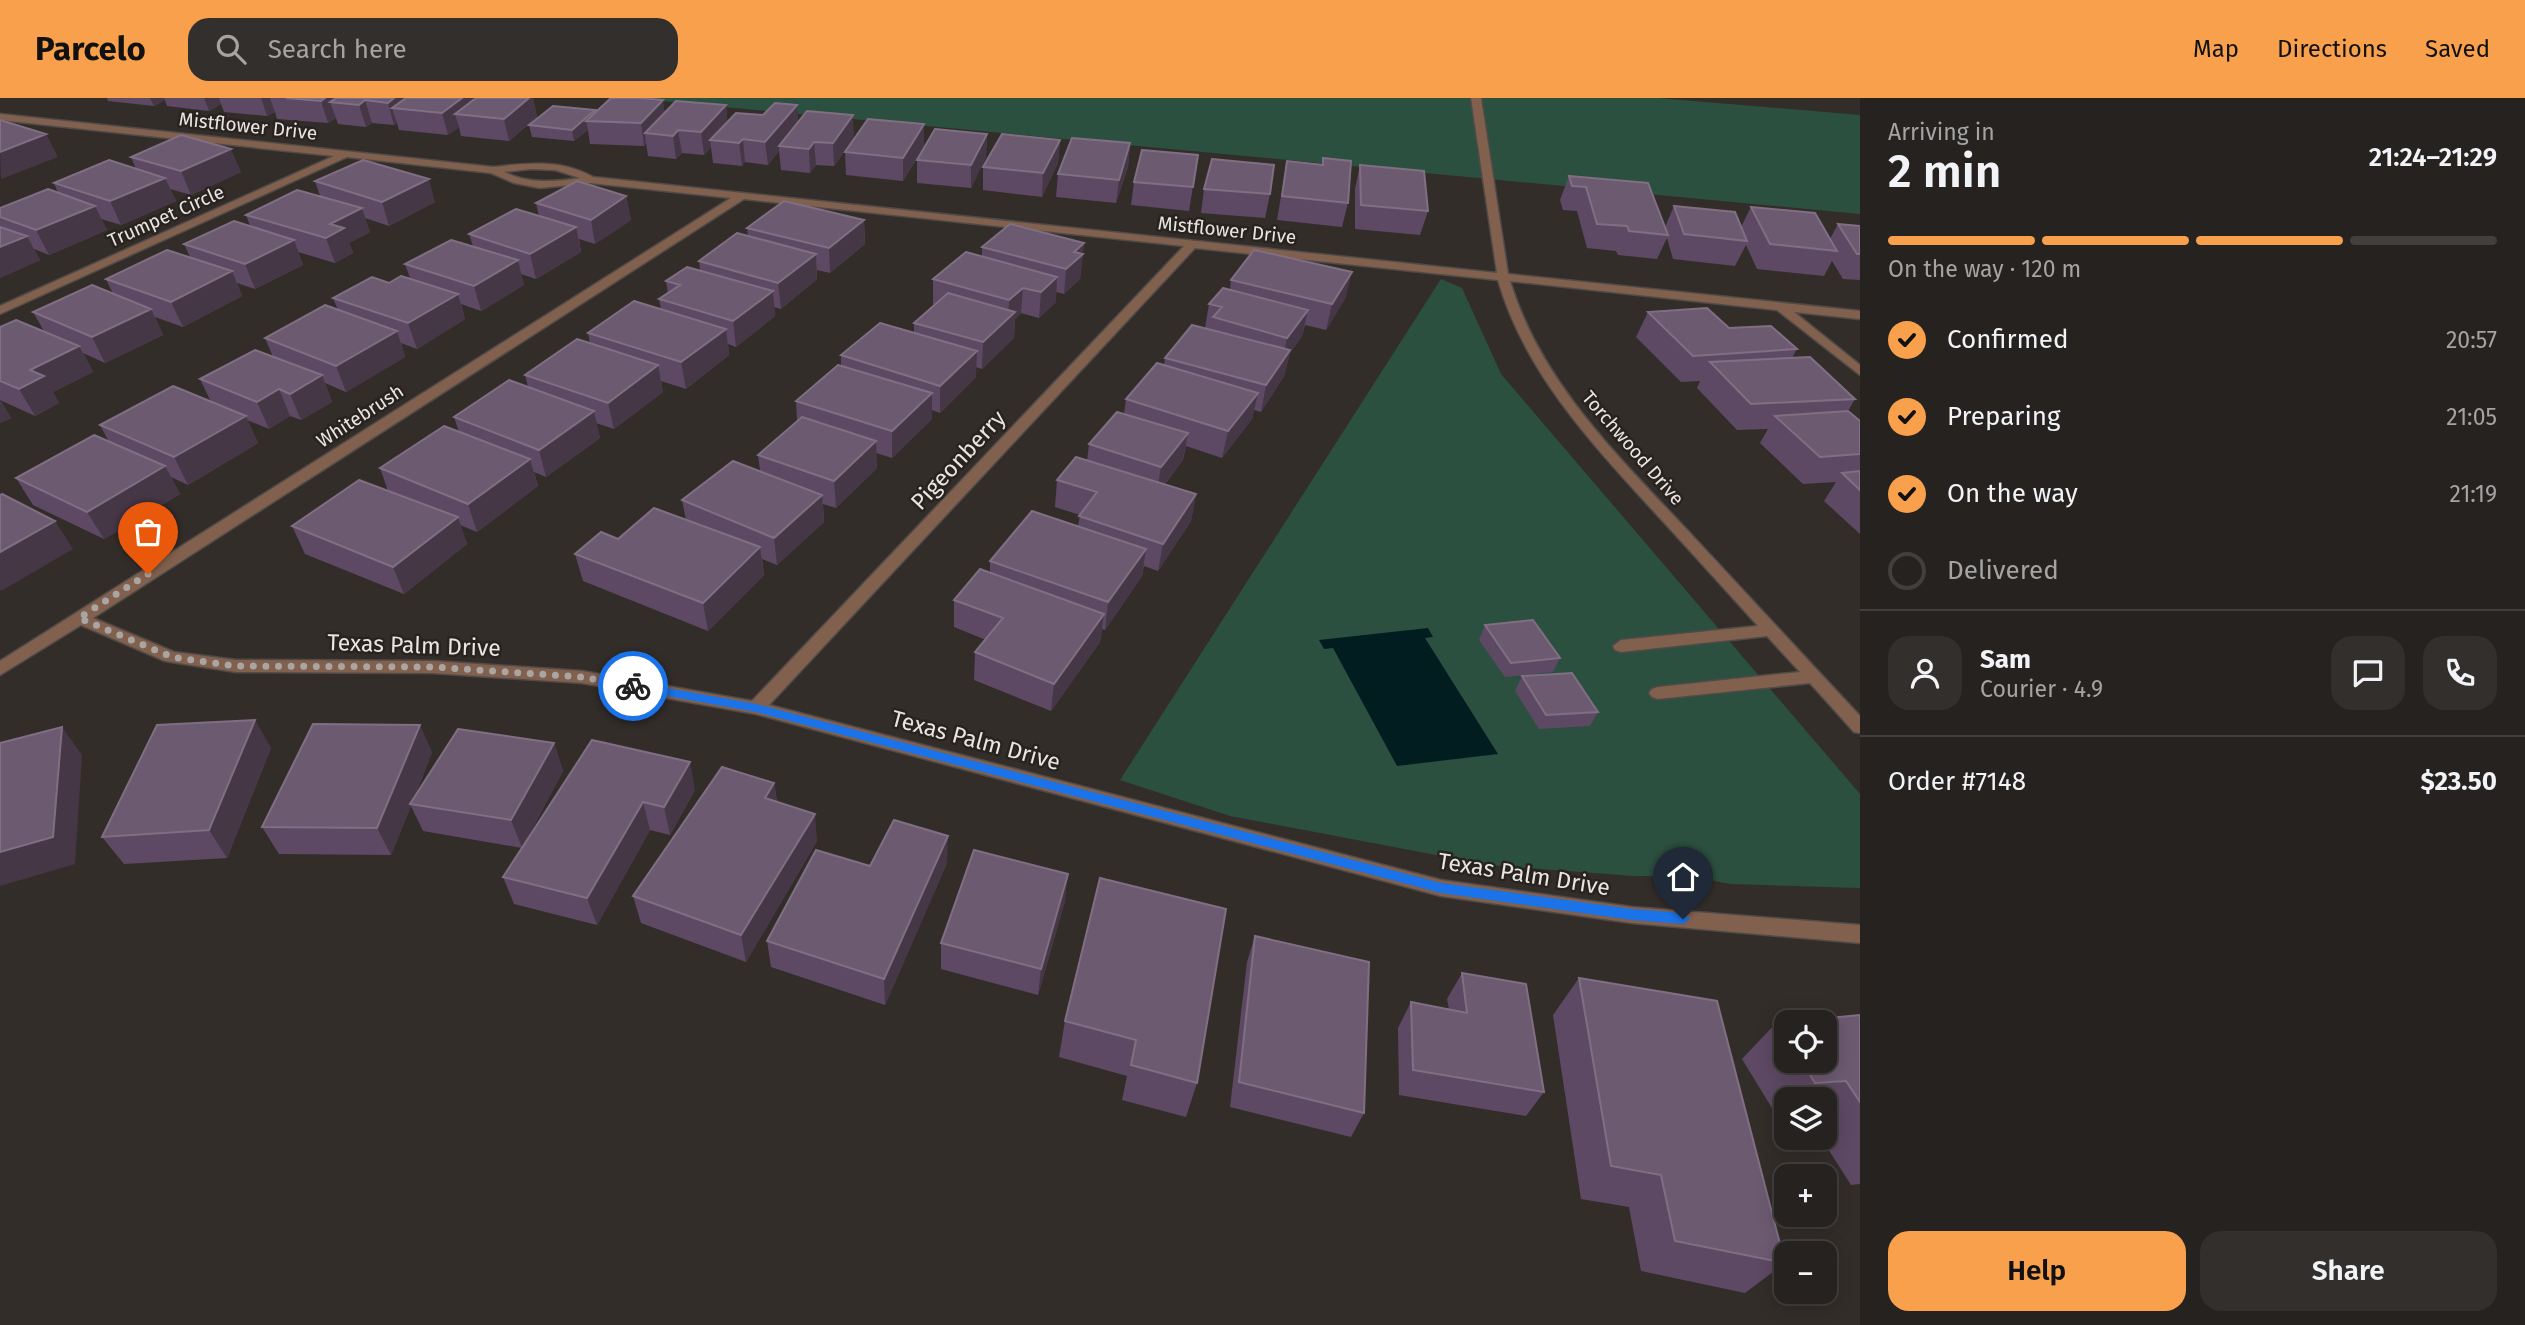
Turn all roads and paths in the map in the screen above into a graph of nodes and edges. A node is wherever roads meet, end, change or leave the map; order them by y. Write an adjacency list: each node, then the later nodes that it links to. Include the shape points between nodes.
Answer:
1 (1476, 98): 8 (street, Torchwood Drive)
2 (0, 117): 3 (street, Mistflower Drive)
3 (345, 153): 4 (street, Mistflower Drive); 10 (street, Trumpet Circle)
4 (493, 170): 5 (street, Mistflower Drive, via 552,165 575,170); 5 (street, Mistflower Drive, via 532,186)
5 (590, 180): 6 (street, Mistflower Drive)
6 (741, 196): 7 (street, Mistflower Drive); 13 (street, Whitebrush)
7 (1192, 244): 8 (street, Mistflower Drive); 19 (street, Pigeonberry)
8 (1503, 277): 9 (street, Mistflower Drive); 14 (street, Torchwood Drive, via 1514,314 1537,360 1588,431)
9 (1781, 307): 11 (street, Mistflower Drive); 12 (street)
10 (0, 310)
11 (1860, 315)
12 (1860, 371)
13 (79, 618): 16 (street, Whitebrush); 19 (street, Texas Palm Drive, via 172,657 236,666 433,667 582,677)
14 (1771, 630): 15 (street); 17 (street, Torchwood Drive)
15 (1621, 646)
16 (0, 669)
17 (1814, 677): 18 (street); 20 (street, Torchwood Drive)
18 (1658, 693)
19 (756, 708): 21 (street, Texas Palm Drive, via 1441,888 1632,915)
20 (1860, 727)
21 (1860, 934)

